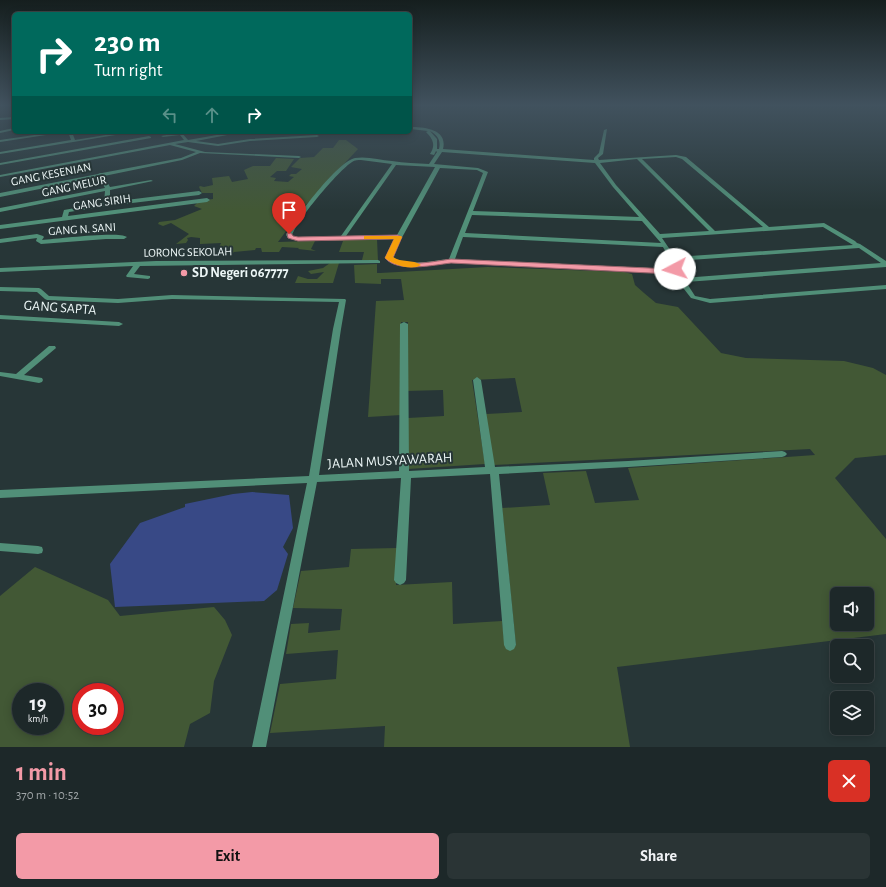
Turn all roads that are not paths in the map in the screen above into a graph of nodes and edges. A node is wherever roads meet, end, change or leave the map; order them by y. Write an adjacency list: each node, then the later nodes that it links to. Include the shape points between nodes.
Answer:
1 (25, 140): 13 (street)
2 (80, 140): 9 (street)
3 (133, 140): 22 (street)
4 (194, 140): 10 (street)
5 (252, 140): 12 (street)
6 (435, 140): 14 (street)
7 (441, 140): 15 (street)
8 (604, 140): 20 (street, via 601,154)
9 (73, 141): 13 (street)
10 (187, 141): 11 (street); 12 (street)
11 (166, 144): 16 (street); 28 (street)
12 (211, 144): 16 (street, GANG KESENIAN)
13 (27, 148): 17 (street)
14 (435, 150): 15 (street); 24 (street)
15 (441, 150): 20 (street); 25 (street)
16 (198, 152): 18 (street); 27 (street, GANG KESENIAN, via 182,159)
17 (0, 153)
18 (298, 157)
19 (638, 158): 20 (street); 41 (street, via 684,158); 42 (street)
20 (596, 160): 39 (street)
21 (395, 163): 24 (street); 46 (street); 46 (street, via 351,160 321,191 289,234 290,237 298,239)
22 (0, 164)
23 (86, 164): 29 (street)
24 (425, 165): 25 (street)
25 (431, 165): 26 (street)
26 (438, 166): 37 (street, via 486,172); 47 (street)
27 (100, 174): 31 (street); 32 (street, GANG KESENIAN)
28 (0, 176)
29 (0, 181)
30 (152, 181): 31 (street, GANG MELUR)
31 (108, 189): 35 (street); 36 (street, GANG MELUR)
32 (0, 194)
33 (199, 194): 35 (street)
34 (207, 200): 38 (street, GANG SIRIH)
35 (107, 204): 38 (street, via 66,211)
36 (0, 210)
37 (470, 213): 39 (street); 43 (street)
38 (65, 218): 40 (street, GANG SIRIH)
39 (642, 219): 44 (street)
40 (0, 227)
41 (767, 228): 42 (street); 50 (street, via 825,225)
42 (712, 231): 44 (street)
43 (461, 235): 49 (street); 52 (street)
44 (659, 236): 49 (street)
45 (124, 237): 48 (street, GANG N. SANI, via 106,236 41,242 41,237 37,236)
46 (343, 237): 47 (street)
47 (398, 237): 52 (street, via 389,258 392,261 419,265)
48 (0, 241)
49 (665, 245): 51 (street)
50 (858, 245): 51 (street); 55 (street)
51 (673, 259): 57 (street)
52 (451, 261): 57 (street)
53 (378, 262): 54 (street, LORONG SEKOLAH)
54 (138, 264): 56 (street, LORONG SEKOLAH); 58 (street, via 129,276)
55 (886, 264): 59 (street)
56 (0, 270)
57 (675, 271): 59 (street)
58 (148, 277)
59 (680, 280): 60 (street, via 692,297 710,301)
60 (886, 287)
61 (0, 289): 73 (street, via 39,290 43,296 56,299 118,301 166,297 343,300)
62 (0, 317): 63 (street, GANG SAPTA)
63 (118, 324)
64 (404, 324): 72 (street)
65 (52, 348): 67 (street)
66 (0, 374): 67 (street)
67 (18, 376): 68 (street)
68 (39, 380)
69 (477, 380): 71 (street)
70 (782, 454): 71 (street, JALAN MUSYAWARAH)
71 (492, 470): 72 (street, JALAN MUSYAWARAH); 78 (street)
72 (405, 474): 73 (street, JALAN MUSYAWARAH); 77 (street)
73 (312, 479): 74 (street, JALAN MUSYAWARAH); 79 (street)
74 (0, 494)
75 (0, 547): 76 (street)
76 (38, 550)
77 (400, 580)
78 (510, 645)
79 (259, 747)

